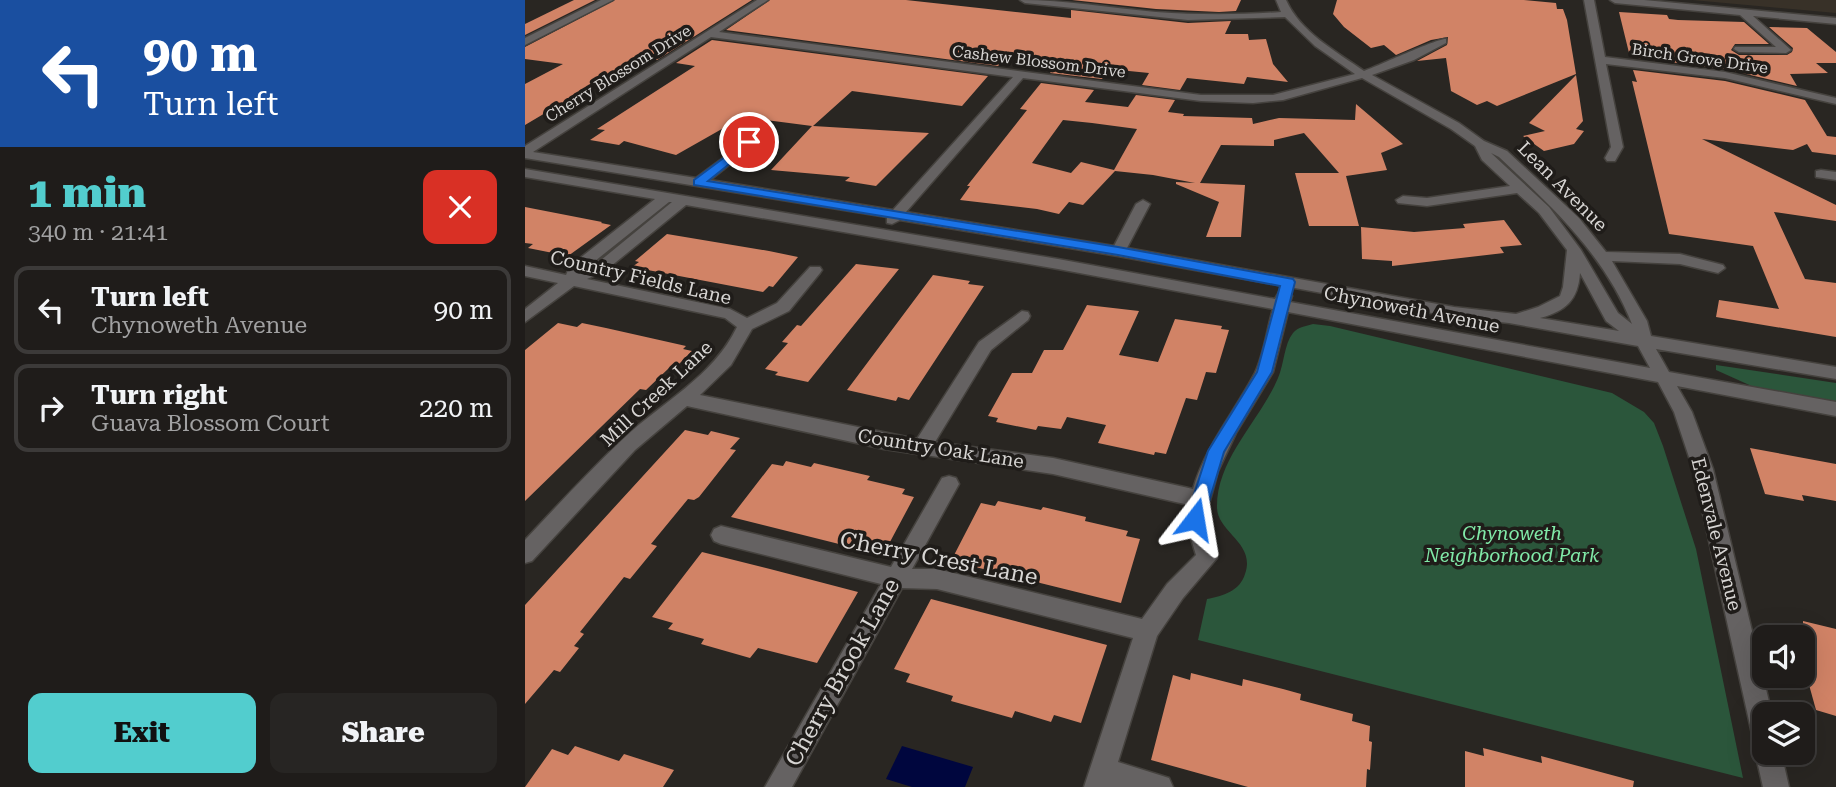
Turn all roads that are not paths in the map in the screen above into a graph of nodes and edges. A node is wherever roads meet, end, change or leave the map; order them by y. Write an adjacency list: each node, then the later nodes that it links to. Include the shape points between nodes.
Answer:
1 (608, 0): 12 (street)
2 (764, 0): 10 (street, Cherry Blossom Drive)
3 (1025, 0): 8 (street, via 1204,19)
4 (1281, 0): 8 (street, Lean Avenue)
5 (1589, 0): 14 (street)
6 (1615, 0): 7 (street)
7 (1743, 12): 9 (street); 13 (street, via 1786,50)
8 (1287, 14): 16 (street, Lean Avenue)
9 (1836, 21)
10 (710, 34): 15 (street, Cashew Blossom Drive); 20 (street, Cherry Blossom Drive)
11 (1442, 41): 16 (street, Cashew Blossom Drive, via 1430,50)
12 (525, 43)
13 (1739, 49)
14 (1600, 60): 17 (street, Birch Grove Drive, via 1738,77); 21 (street, via 1617,147)
15 (1021, 74): 16 (street, Cashew Blossom Drive, via 1202,98 1281,97); 31 (street)
16 (1362, 74): 19 (street, Lean Avenue)
17 (1836, 101)
18 (749, 142): 25 (street)
19 (1480, 144): 26 (street, Lean Avenue, via 1486,157); 35 (street, Lean Avenue, via 1503,154 1530,177)
20 (525, 152): 25 (street, Chynoweth Avenue)
21 (1611, 158)
22 (525, 173): 27 (street, Chynoweth Avenue)
23 (1821, 174): 24 (street)
24 (1836, 176)
25 (698, 183): 31 (street, Chynoweth Avenue)
26 (1521, 188): 29 (street, via 1427,202); 33 (street, Lean Avenue)
27 (666, 197): 28 (street, Chynoweth Avenue); 39 (street, via 575,269)
28 (683, 200): 32 (street, Chynoweth Avenue); 39 (street, via 600,268)
29 (1403, 200)
30 (1143, 204): 34 (street)
31 (896, 215): 32 (street); 34 (street, Chynoweth Avenue)
32 (880, 233): 41 (street, Chynoweth Avenue)
33 (1574, 250): 44 (street, via 1566,299 1542,312); 46 (street, Lean Avenue, via 1612,317)
34 (1118, 251): 40 (street, Chynoweth Avenue)
35 (1602, 256): 36 (street, via 1680,259); 46 (street, Lean Avenue, via 1639,320)
36 (1718, 268)
37 (815, 270): 45 (street, via 783,307)
38 (525, 271): 39 (street, Country Fields Lane)
39 (572, 280): 43 (street); 45 (street, Country Fields Lane, via 730,314)
40 (1288, 282): 41 (street); 44 (street, Chynoweth Avenue)
41 (1282, 305): 48 (street, Chynoweth Avenue); 53 (street, via 1264,372 1216,451)
42 (1022, 316): 51 (street, via 985,346)
43 (525, 317)
44 (1509, 318): 46 (street, Chynoweth Avenue)
45 (746, 325): 49 (street, Mill Creek Lane, via 739,343)
46 (1644, 341): 47 (street, Chynoweth Avenue); 48 (street, Lean Avenue)
47 (1836, 373)
48 (1666, 379): 50 (street, Chynoweth Avenue); 58 (street, Edenvale Avenue, via 1703,469)
49 (683, 397): 51 (street, Country Oak Lane, via 884,442); 55 (street, Mill Creek Lane, via 629,444)
50 (1836, 409)
51 (923, 446): 53 (street, Country Oak Lane, via 1053,466)
52 (949, 484): 56 (street, Cherry Brook Lane)
53 (1200, 499): 57 (street, via 1195,519 1206,558)
54 (721, 535): 56 (street, Cherry Crest Lane)
55 (525, 554)
56 (894, 578): 57 (street, Cherry Crest Lane, via 937,579); 61 (street, Cherry Brook Lane)
57 (1147, 631): 60 (street)
58 (1757, 702)
59 (1771, 765): 63 (street)
60 (1099, 779): 62 (street)
61 (778, 787)
62 (1160, 787)
63 (1776, 787)

